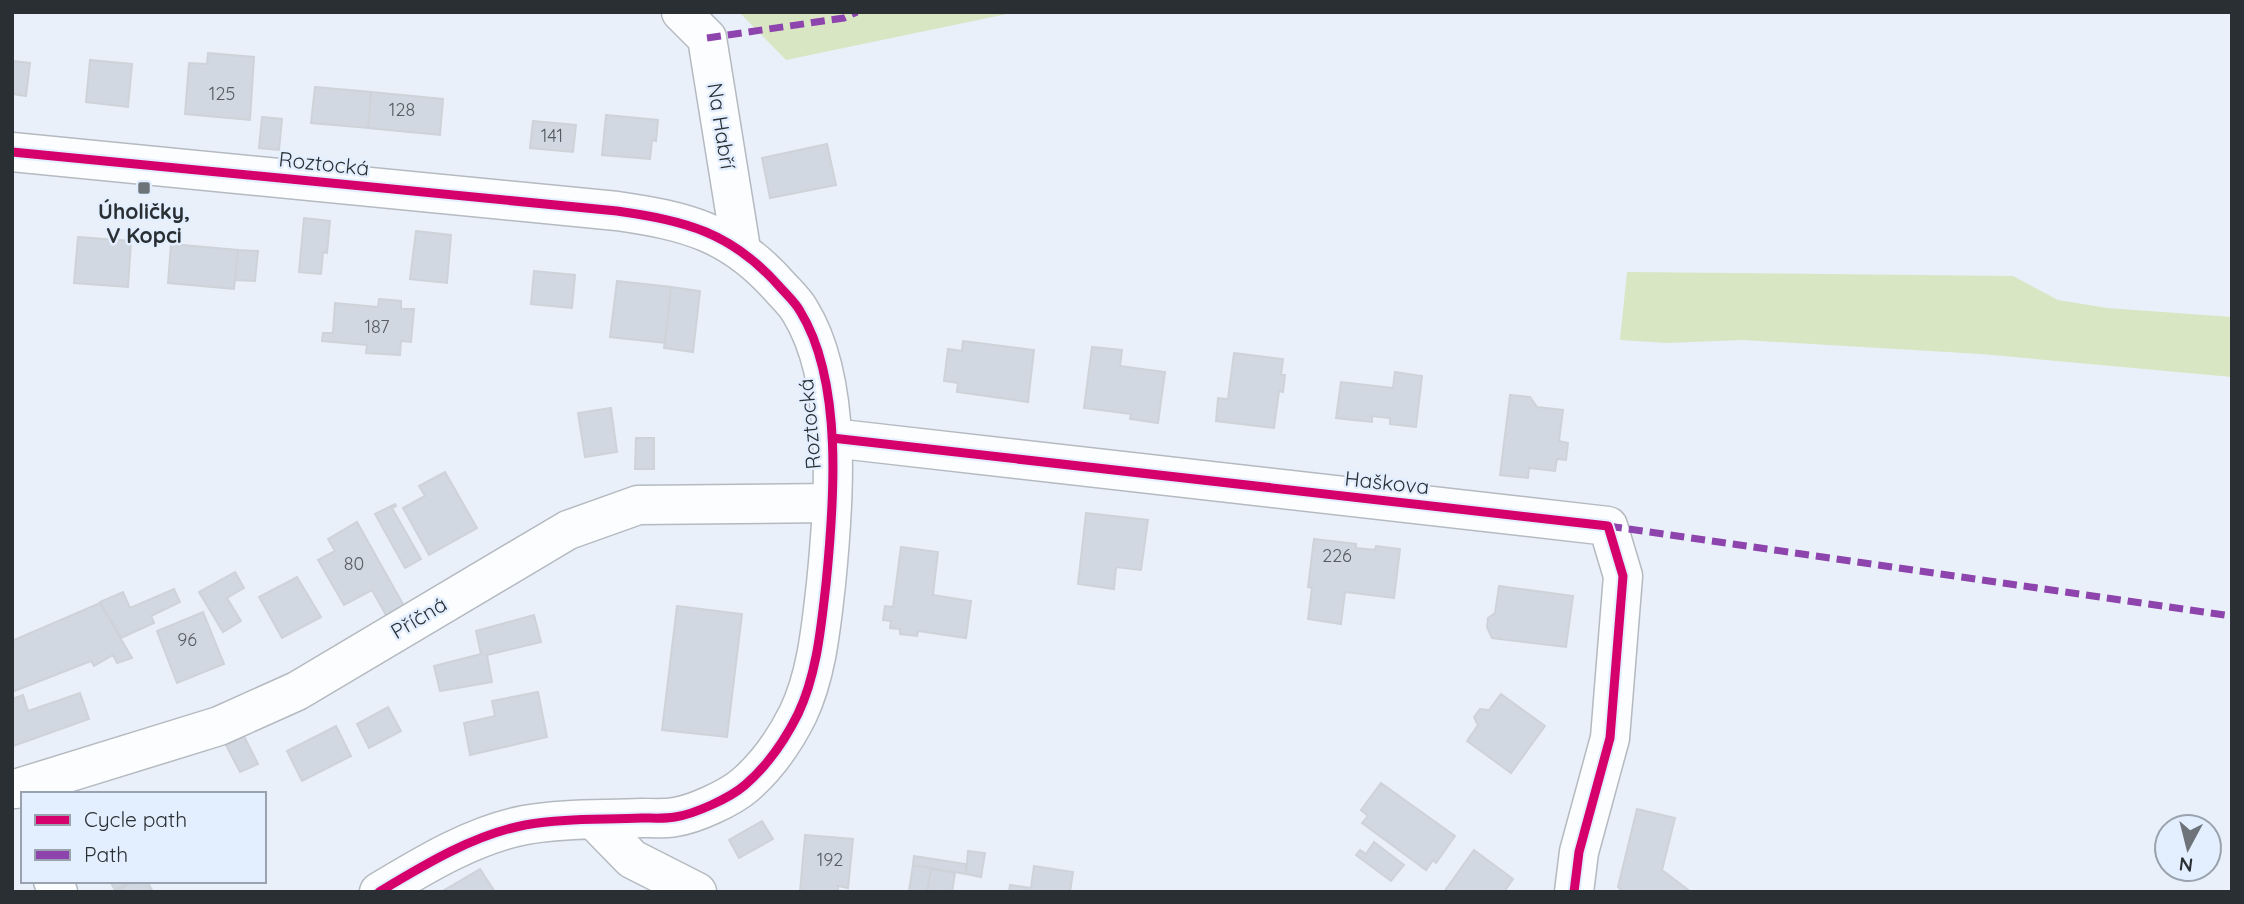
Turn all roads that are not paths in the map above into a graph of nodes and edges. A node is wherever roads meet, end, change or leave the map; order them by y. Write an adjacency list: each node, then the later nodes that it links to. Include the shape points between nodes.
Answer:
1 (681, 12): 3 (street, Na Habří, via 707,38)
2 (12, 152): 3 (street, Roztocká, via 617,211 693,226)
3 (741, 250): 4 (street, Roztocká, via 800,310 821,362)
4 (832, 438): 5 (street, Roztocká); 10 (street, Haškova, via 1608,526 1623,576 1610,738 1579,852)
5 (832, 503): 6 (street, Příčná, via 638,505 626,509 568,530 297,691 219,726); 7 (street, Roztocká, via 813,669 799,712 764,766 743,787 675,817)
6 (29, 792)
7 (594, 820): 8 (street, Roztocká, via 549,821 510,829 426,864); 9 (street, via 632,859)
8 (379, 892)
9 (697, 892)
10 (1574, 892)

